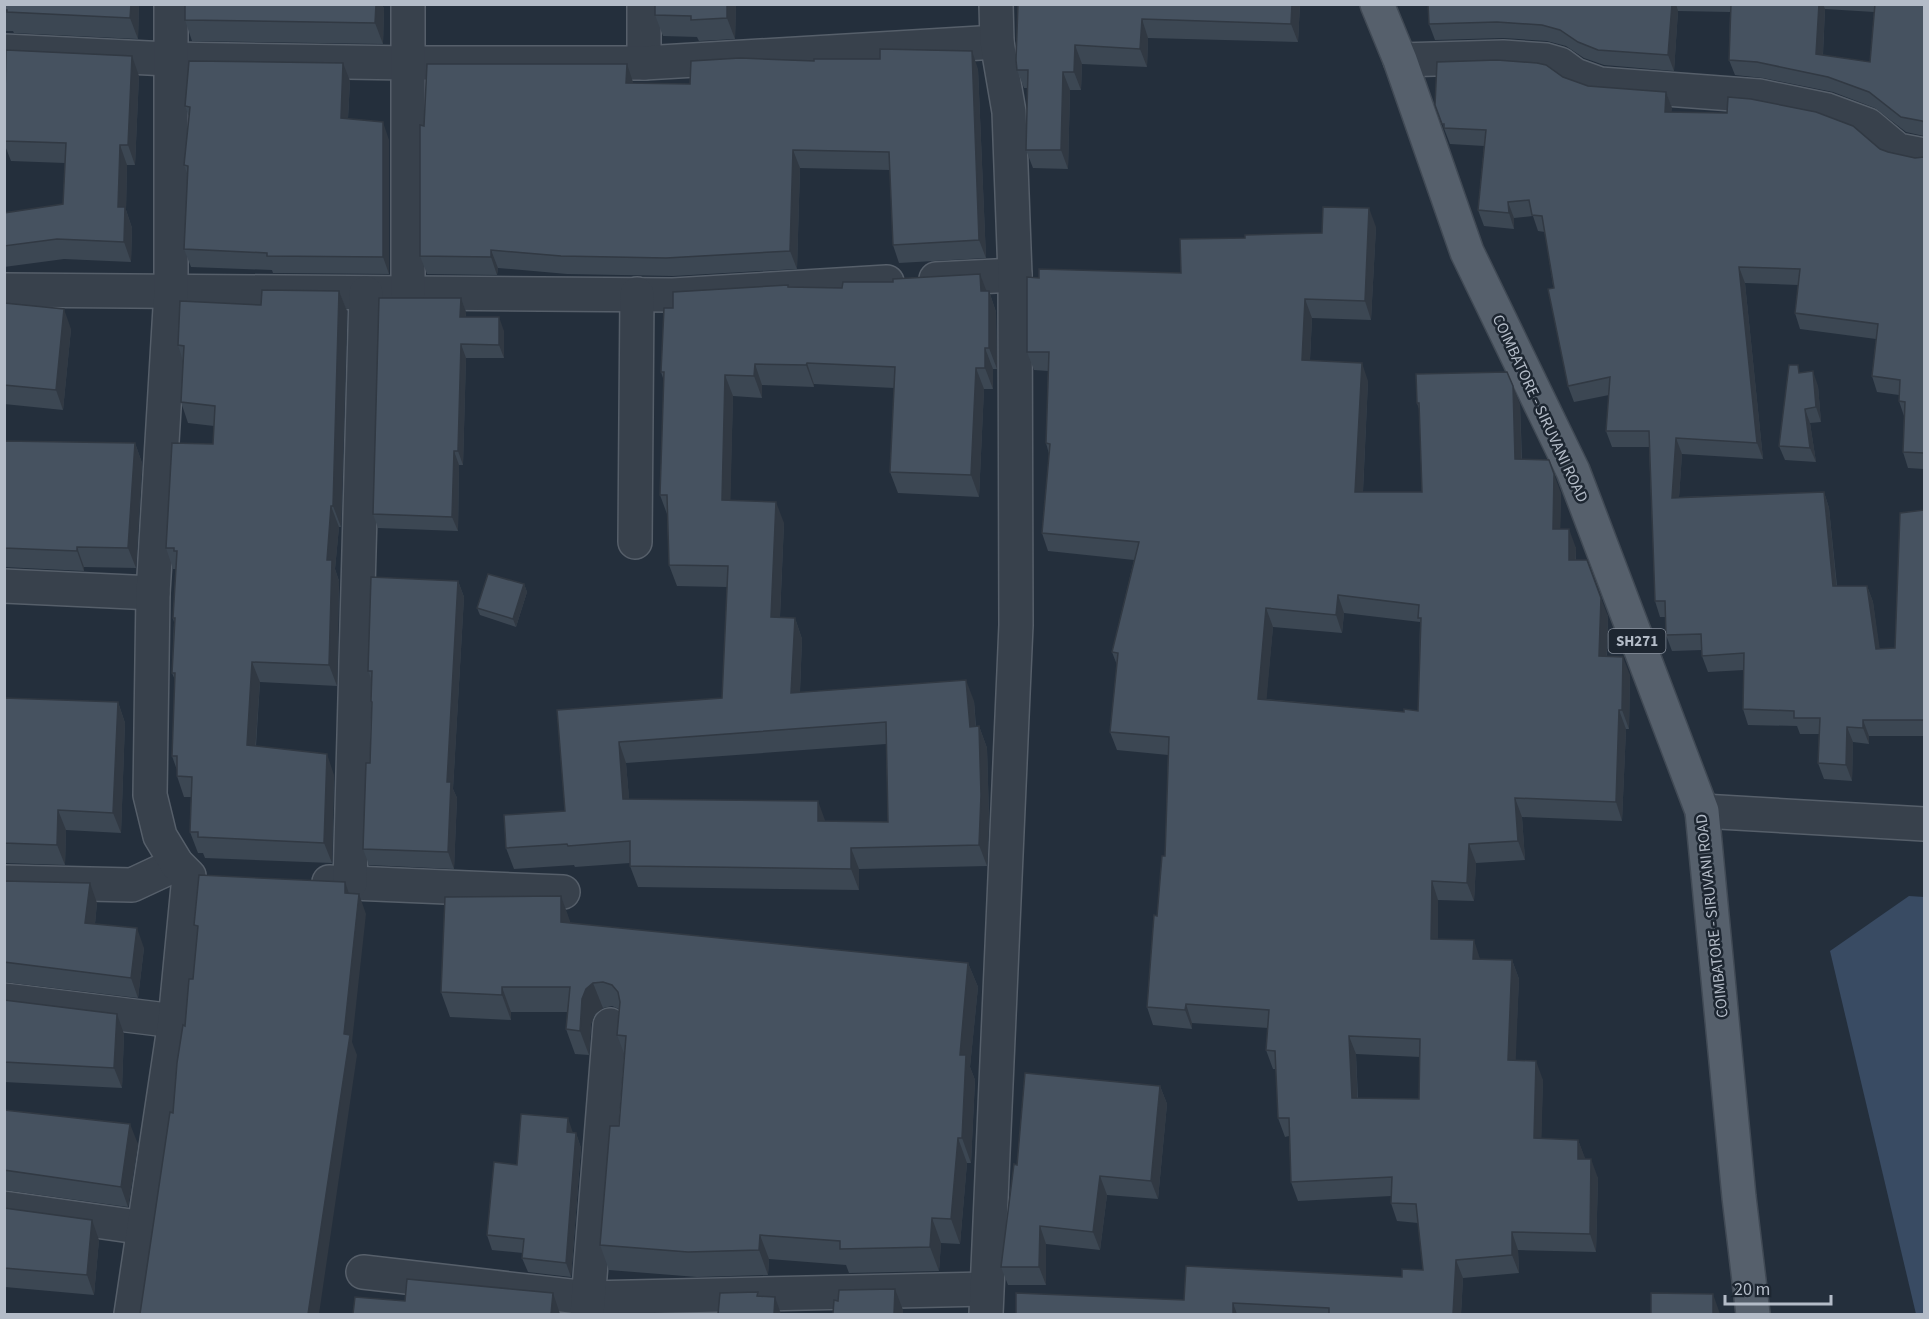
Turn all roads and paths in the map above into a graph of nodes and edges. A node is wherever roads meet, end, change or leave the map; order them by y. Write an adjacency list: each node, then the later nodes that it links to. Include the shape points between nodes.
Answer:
1 (171, 4): 8 (street)
2 (408, 4): 10 (street)
3 (644, 4): 11 (street)
4 (996, 4): 6 (street)
5 (1377, 4): 9 (main road, COIMBATORE - SIRUVANI ROAD / SH271)
6 (997, 42): 11 (street); 13 (street, via 1009,112)
7 (4, 51): 8 (street)
8 (170, 59): 10 (street); 15 (street)
9 (1400, 60): 12 (street, via 1546,60 1600,84 1759,96 1827,110 1868,126 1898,150); 22 (main road, COIMBATORE - SIRUVANI ROAD / SH271, via 1467,252 1573,471)
10 (408, 63): 11 (street); 17 (street)
11 (645, 63)
12 (1924, 154)
13 (1015, 275): 18 (street); 36 (street, via 1016,625)
14 (4, 290): 15 (street)
15 (171, 291): 16 (street); 21 (street)
16 (366, 293): 17 (street); 28 (street)
17 (408, 293): 18 (street)
18 (637, 294): 19 (street)
19 (635, 542)
20 (4, 586): 21 (street)
21 (153, 592): 24 (street, via 150,795 160,836)
22 (1702, 811): 23 (street); 39 (main road, COIMBATORE - SIRUVANI ROAD / SH271, via 1738,1197)
23 (1924, 824)
24 (183, 870): 25 (street); 27 (street, via 132,885); 31 (street)
25 (224, 878)
26 (304, 881): 28 (street)
27 (4, 882)
28 (350, 883): 29 (street)
29 (563, 892)
30 (4, 1000): 31 (street)
31 (175, 1021): 34 (street)
32 (610, 1025): 37 (street)
33 (4, 1208): 34 (street)
34 (145, 1228): 38 (street)
35 (363, 1272): 37 (street)
36 (986, 1302): 37 (street)
37 (587, 1306)
38 (131, 1314)
39 (1753, 1314)

